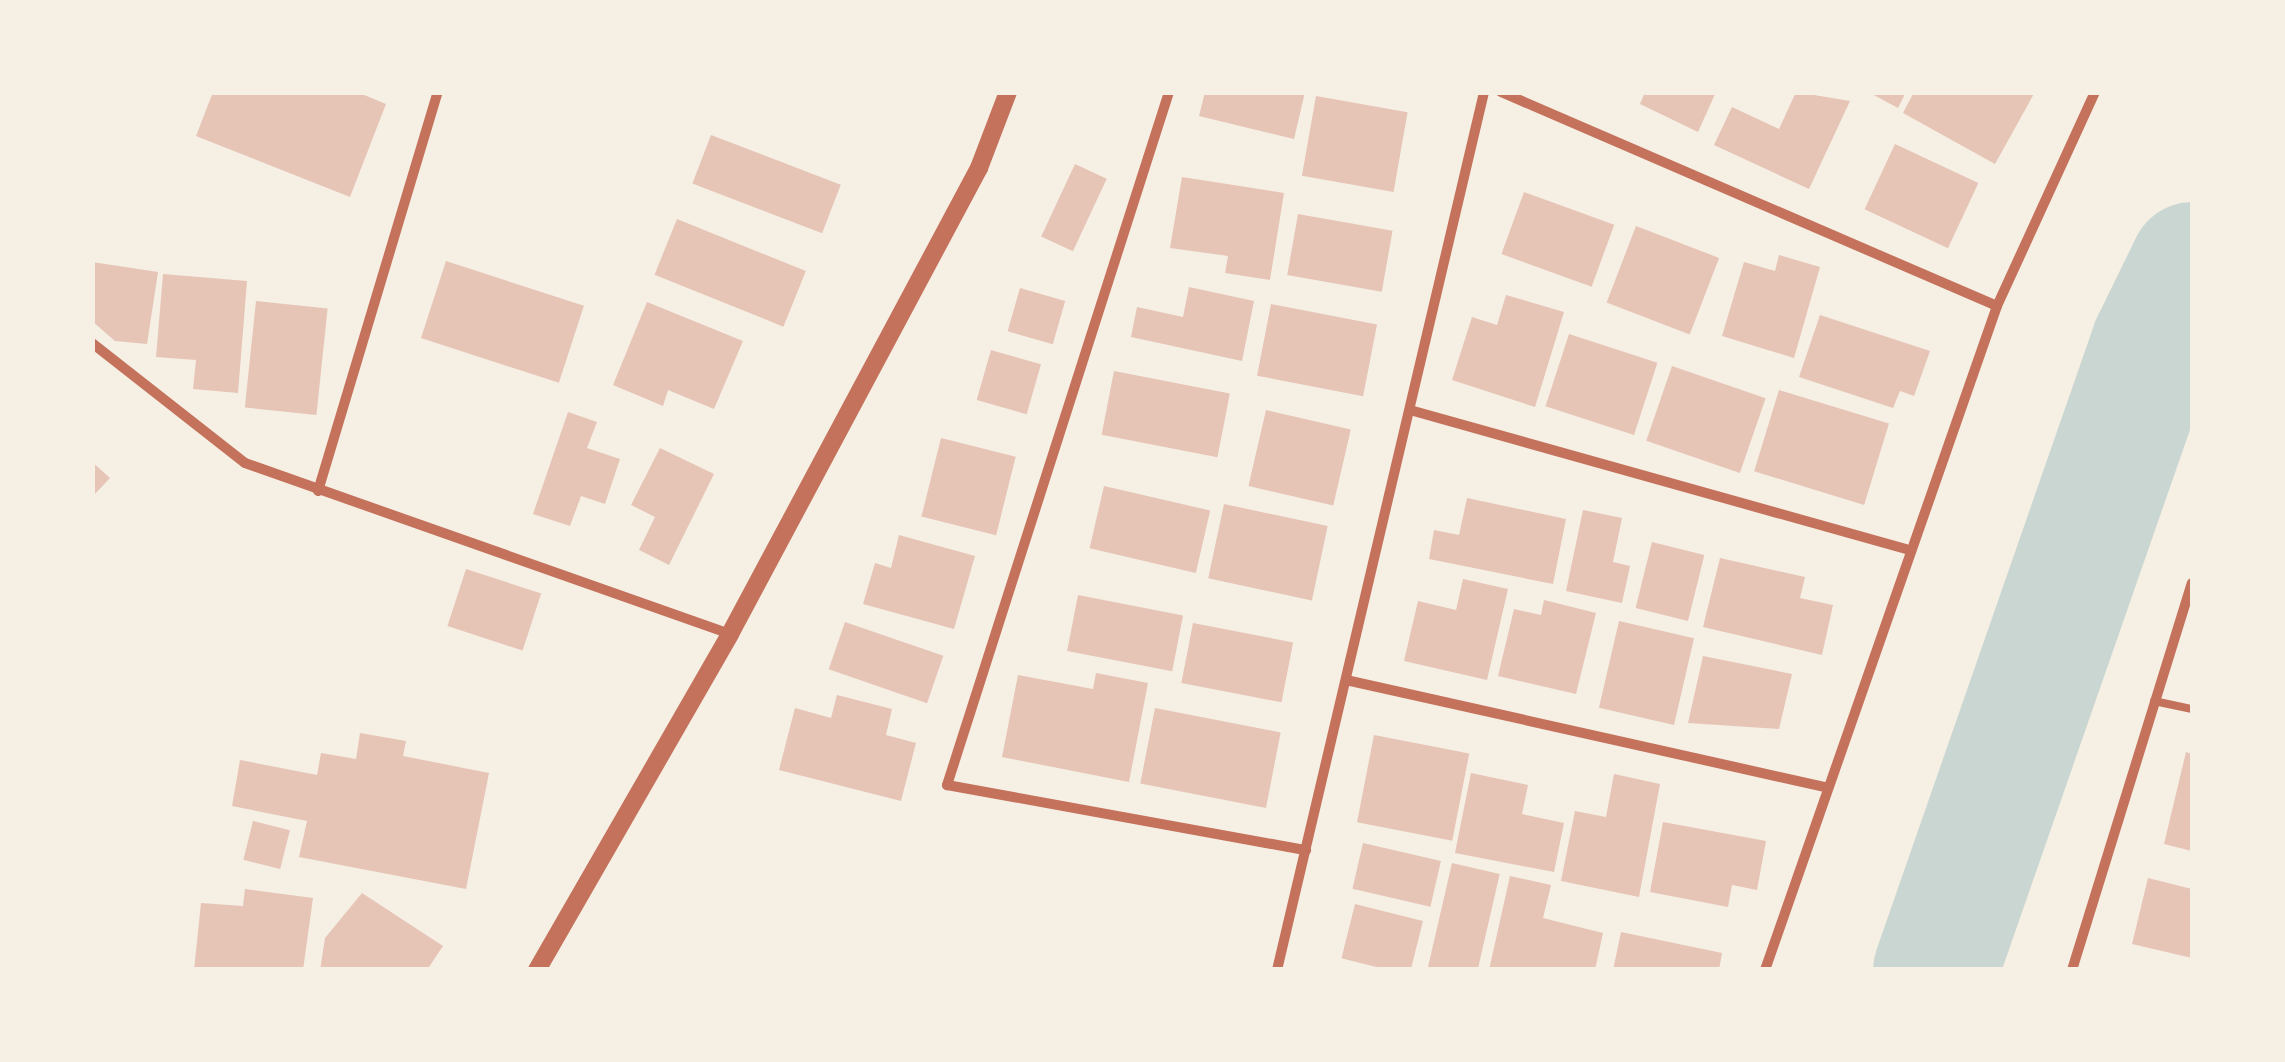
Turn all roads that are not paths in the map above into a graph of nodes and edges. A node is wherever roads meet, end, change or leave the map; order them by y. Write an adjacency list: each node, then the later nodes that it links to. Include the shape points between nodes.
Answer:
1 (438, 92): 10 (street)
2 (1008, 92): 13 (street, via 979,168)
3 (1169, 92): 18 (street, via 947,785)
4 (1484, 92): 9 (street)
5 (1502, 92): 7 (street)
6 (2095, 92): 7 (street)
7 (1997, 306): 11 (street)
8 (92, 343): 10 (street, via 245,462)
9 (1410, 410): 11 (street); 14 (street)
10 (318, 491): 13 (street)
11 (1906, 549): 17 (street)
12 (2192, 583): 15 (street)
13 (730, 634): 20 (street)
14 (1346, 680): 17 (street); 18 (street)
15 (2154, 701): 16 (lane); 23 (street)
16 (2192, 709)
17 (1825, 787): 22 (street)
18 (1306, 850): 19 (street)
19 (1278, 968): 21 (street)
20 (536, 970)
21 (1291, 970)
22 (1764, 970)
23 (2072, 970)

